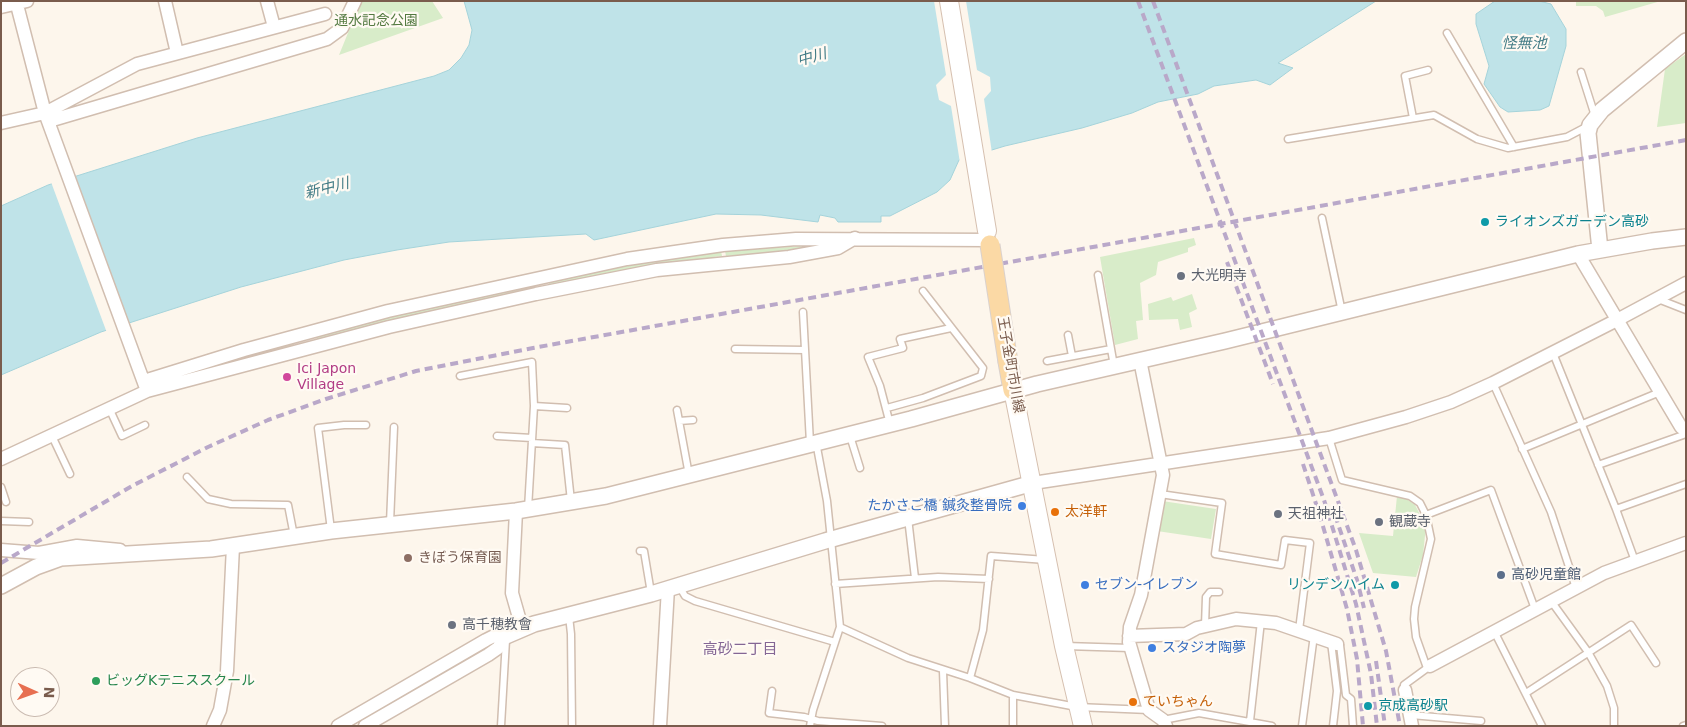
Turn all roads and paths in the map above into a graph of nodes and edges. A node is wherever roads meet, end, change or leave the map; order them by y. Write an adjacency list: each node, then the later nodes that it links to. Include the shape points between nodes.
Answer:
1 (164, 1): 11 (street)
2 (267, 1): 8 (street)
3 (355, 1): 15 (street, via 342,28 327,39)
4 (949, 1): 23 (main road, 王子金町市川線)
5 (20, 2): 6 (street); 15 (street)
6 (1, 7)
7 (326, 14): 8 (street)
8 (274, 27): 11 (street)
9 (1447, 34): 19 (lane)
10 (1686, 41): 16 (street)
11 (177, 52): 15 (street, via 136,64)
12 (1428, 70): 14 (lane, via 1404,76)
13 (1581, 72): 16 (lane)
14 (1413, 118): 18 (lane); 19 (lane, via 1434,115 1477,139)
15 (48, 121): 17 (street); 45 (street)
16 (1593, 121): 19 (lane, via 1568,138); 24 (street, via 1588,133)
17 (1, 123)
18 (1288, 139)
19 (1514, 147)
20 (1322, 218): 32 (lane)
21 (1686, 237): 24 (street)
22 (855, 238): 23 (street); 45 (street, via 838,248 789,258 657,270 522,297); 45 (street, via 744,242 627,259 388,311 269,343)
23 (989, 239): 47 (main road, 王子金町市川線, bridge)
24 (1600, 250): 25 (street)
25 (1578, 254): 32 (street); 33 (street)
26 (1098, 275): 37 (lane)
27 (1686, 283): 29 (street)
28 (923, 291): 34 (lane)
29 (1657, 298): 30 (lane); 33 (street)
30 (1686, 310)
31 (803, 312): 38 (lane)
32 (1342, 312): 41 (street)
33 (1617, 320): 39 (street); 48 (street)
34 (952, 328): 52 (lane, via 900,339 903,348 868,357); 52 (lane, via 984,368 981,376)
35 (1068, 335): 40 (lane)
36 (736, 349): 38 (lane)
37 (1111, 349): 40 (lane); 43 (lane)
38 (805, 350): 67 (lane)
39 (1553, 353): 46 (street); 57 (lane)
40 (1072, 356): 42 (lane)
41 (1140, 360): 43 (street); 70 (street)
42 (1047, 361)
43 (1114, 366): 47 (street)
44 (460, 376): 49 (lane, via 532,362)
45 (144, 382): 50 (street)
46 (1493, 383): 65 (street, via 1451,402); 68 (lane)
47 (1014, 390): 56 (street); 76 (main road, 王子金町市川線)
48 (1660, 392): 57 (lane); 61 (street)
49 (534, 406): 51 (lane); 66 (lane)
50 (108, 408): 58 (lane, via 122,436); 63 (street)
51 (567, 408)
52 (887, 408): 56 (lane)
53 (677, 410): 55 (lane)
54 (693, 420): 55 (lane)
55 (679, 421): 74 (lane)
56 (890, 424): 62 (street)
57 (1583, 424): 68 (lane); 71 (lane)
58 (146, 425)
59 (366, 425): 89 (lane, via 318,428)
60 (394, 427): 88 (lane)
61 (1686, 432): 71 (lane)
62 (849, 433): 67 (street); 72 (lane)
63 (52, 436): 69 (street); 73 (lane)
64 (497, 436): 66 (lane)
65 (1329, 438): 70 (street); 84 (lane, via 1342,480 1410,496 1420,503)
66 (532, 440): 81 (lane, via 565,445); 83 (lane)
67 (813, 442): 74 (street); 91 (lane, via 827,501)
68 (1522, 449): 104 (lane, via 1551,512)
69 (1, 459)
70 (1162, 464): 76 (street); 79 (street)
71 (1598, 465): 82 (lane)
72 (860, 468)
73 (70, 474)
74 (689, 475): 81 (street)
75 (187, 477): 90 (lane, via 208,499 232,504 288,505)
76 (1033, 483): 85 (street); 97 (main road, 王子金町市川線)
77 (1686, 484): 82 (lane)
78 (1, 487): 80 (lane)
79 (1160, 494): 114 (lane, via 1222,503 1215,554 1281,565 1285,540 1310,543); 119 (street)
80 (6, 502)
81 (571, 502): 83 (street)
82 (1616, 509): 98 (lane)
83 (522, 510): 88 (street); 113 (street, via 512,593)
84 (1426, 515): 108 (lane, via 1491,490); 124 (lane, via 1432,539 1414,619 1416,637)
85 (908, 517): 91 (street); 99 (lane)
86 (1, 521): 87 (lane)
87 (29, 522)
88 (390, 525): 89 (street)
89 (331, 531): 90 (street)
90 (295, 537): 93 (street)
91 (830, 539): 101 (lane); 103 (street)
92 (1686, 543): 98 (street)
93 (233, 546): 96 (street); 138 (street, via 227,671 220,710)
94 (1, 550): 96 (street, via 39,553 78,546)
95 (640, 551): 106 (lane, via 644,551)
96 (142, 553): 102 (street, via 61,558)
97 (1048, 560): 100 (lane, via 991,556); 121 (main road, 王子金町市川線)
98 (1635, 561): 104 (street)
99 (915, 578): 100 (lane); 101 (lane)
100 (989, 579): 126 (lane, via 983,630)
101 (835, 584): 112 (lane)
102 (1, 586)
103 (673, 586): 106 (street); 118 (lane, via 695,602); 143 (street)
104 (1576, 588): 107 (street)
105 (1219, 592): 111 (lane, via 1210,592 1206,597)
106 (651, 594): 109 (street)
107 (1551, 601): 108 (street); 122 (lane)
108 (1536, 609): 115 (street)
109 (569, 616): 113 (street); 142 (lane)
110 (1261, 621): 111 (street, via 1236,619); 114 (street); 134 (lane)
111 (1205, 626): 119 (street, via 1186,634)
112 (840, 627): 118 (lane); 125 (lane)
113 (522, 628): 117 (street)
114 (1300, 630): 116 (street)
115 (1494, 632): 124 (street); 129 (lane)
116 (1314, 635): 120 (street); 149 (lane)
117 (506, 636): 139 (street, via 486,640); 140 (street, via 488,655); 141 (lane, via 506,682)
118 (835, 642): 136 (lane)
119 (1130, 642): 121 (lane); 132 (street)
120 (1334, 643): 150 (lane, via 1337,691); 151 (lane, via 1340,645)
121 (1064, 646): 131 (main road, 王子金町市川線)
122 (1588, 652): 123 (lane, via 1631,625); 129 (lane); 153 (lane, via 1607,686 1614,708)
123 (1656, 663)
124 (1428, 667): 127 (lane, via 1404,685)
125 (943, 670): 126 (lane); 145 (lane)
126 (970, 678): 130 (lane)
127 (1405, 690): 133 (street)
128 (772, 691): 136 (lane, via 769,713)
129 (1526, 693): 152 (lane)
130 (1013, 695): 131 (lane); 146 (lane)
131 (1077, 707): 132 (lane); 147 (main road, 王子金町市川線)
132 (1149, 710): 137 (street)
133 (1412, 720): 135 (lane)
134 (1250, 721): 137 (lane, via 1199,713); 148 (lane)
135 (1481, 721)
136 (810, 722): 144 (lane)
137 (1164, 723)
138 (213, 726)
139 (338, 726)
140 (365, 726)
141 (501, 726)
142 (572, 726)
143 (660, 726)
144 (882, 726)
145 (945, 726)
146 (1013, 726)
147 (1083, 726)
148 (1272, 726)
149 (1302, 726)
150 (1333, 726)
151 (1353, 726)
152 (1542, 726)
153 (1614, 726)

